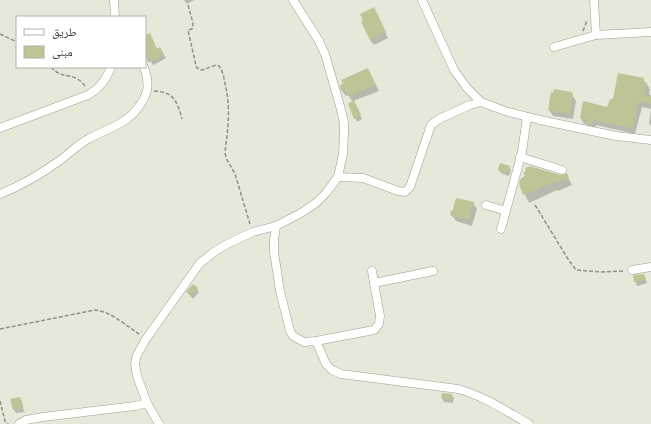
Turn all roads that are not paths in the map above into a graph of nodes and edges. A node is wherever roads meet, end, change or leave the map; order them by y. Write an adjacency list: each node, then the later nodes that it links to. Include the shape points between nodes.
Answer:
1 (114, 0): 5 (street)
2 (293, 0): 17 (street, via 325,54 340,106 344,134)
3 (422, 0): 11 (street, via 448,60 464,84)
4 (594, 0): 7 (street)
5 (115, 16)
6 (651, 32): 7 (street)
7 (596, 35): 8 (street)
8 (554, 46)
9 (111, 68): 13 (street, via 103,84 92,93)
10 (144, 68): 18 (street, via 148,91 136,110 126,119 88,139 59,161)
11 (481, 102): 12 (street); 17 (street, via 439,119 431,125 410,187 405,192 368,179)
12 (527, 117): 14 (street, via 616,136); 15 (street)
13 (0, 128)
14 (651, 140)
15 (520, 158): 16 (street); 20 (street)
16 (562, 170)
17 (338, 177): 21 (street, via 316,203)
18 (0, 194)
19 (486, 205): 20 (street)
20 (506, 210): 22 (street)
21 (276, 226): 28 (street, via 274,252 290,331 298,340); 29 (street, via 253,232 229,243 200,263 137,355 137,376)
22 (501, 229)
23 (651, 267): 25 (street)
24 (433, 270): 27 (street)
25 (632, 270)
26 (372, 271): 27 (street)
27 (374, 283): 28 (street, via 380,324 374,330)
28 (316, 341): 32 (street, via 326,364 341,374 458,389 484,398)
29 (147, 403): 30 (street, via 43,417); 31 (street)
30 (19, 424)
31 (159, 424)
32 (529, 424)

